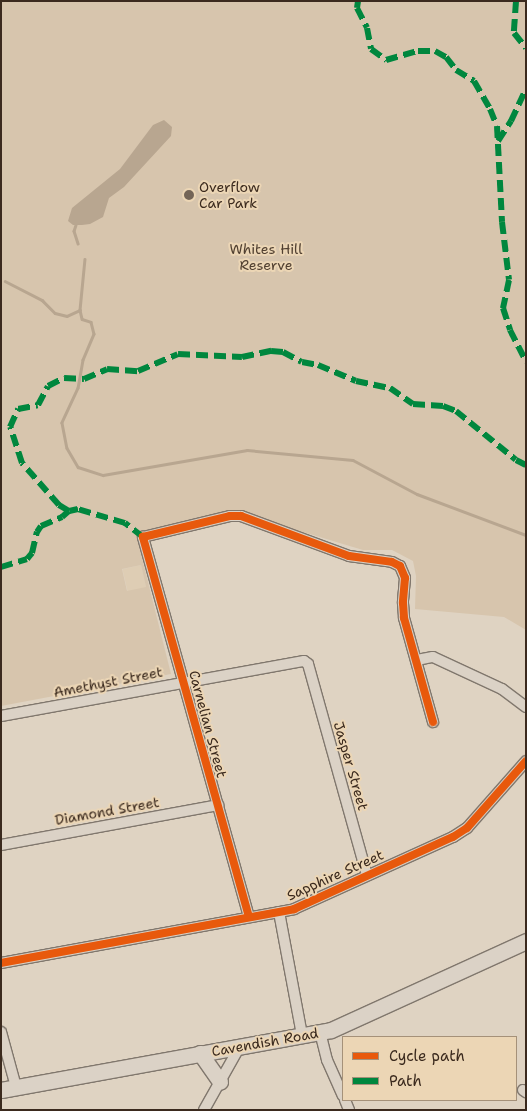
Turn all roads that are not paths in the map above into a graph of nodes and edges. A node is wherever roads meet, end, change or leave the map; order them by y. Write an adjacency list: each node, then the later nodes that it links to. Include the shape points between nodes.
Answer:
1 (417, 660): 3 (street, Carnelian Street, via 404,618 405,578 400,566 349,556 241,516 230,516 143,537); 4 (street, via 433,657 502,688); 6 (street)
2 (308, 664): 3 (street, Amethyst Street, via 304,661 285,663); 10 (street, Jasper Street)
3 (184, 682): 5 (street, Amethyst Street); 8 (street, Carnelian Street)
4 (526, 707)
5 (1, 716)
6 (433, 722)
7 (526, 761): 10 (street, Sapphire Street, via 467,828)
8 (218, 805): 9 (street, Diamond Street); 12 (street, Carnelian Street)
9 (1, 845)
10 (367, 875): 11 (street, Sapphire Street, via 294,909)
11 (280, 912): 12 (street, Sapphire Street); 17 (street)
12 (249, 917): 14 (street, Sapphire Street)
13 (522, 945): 16 (main road, Cavendish Road, via 344,1025)
14 (1, 963)
15 (1, 1032): 21 (street)
16 (320, 1032): 17 (main road, Cavendish Road); 23 (street, via 327,1060)
17 (302, 1035): 18 (main road, Cavendish Road)
18 (240, 1046): 19 (main road, Cavendish Road); 20 (street)
19 (200, 1053): 20 (main road); 21 (main road, Cavendish Road)
20 (220, 1082): 24 (street)
21 (16, 1087): 22 (main road, Cavendish Road)
22 (1, 1090)
23 (342, 1094)
24 (204, 1110)

